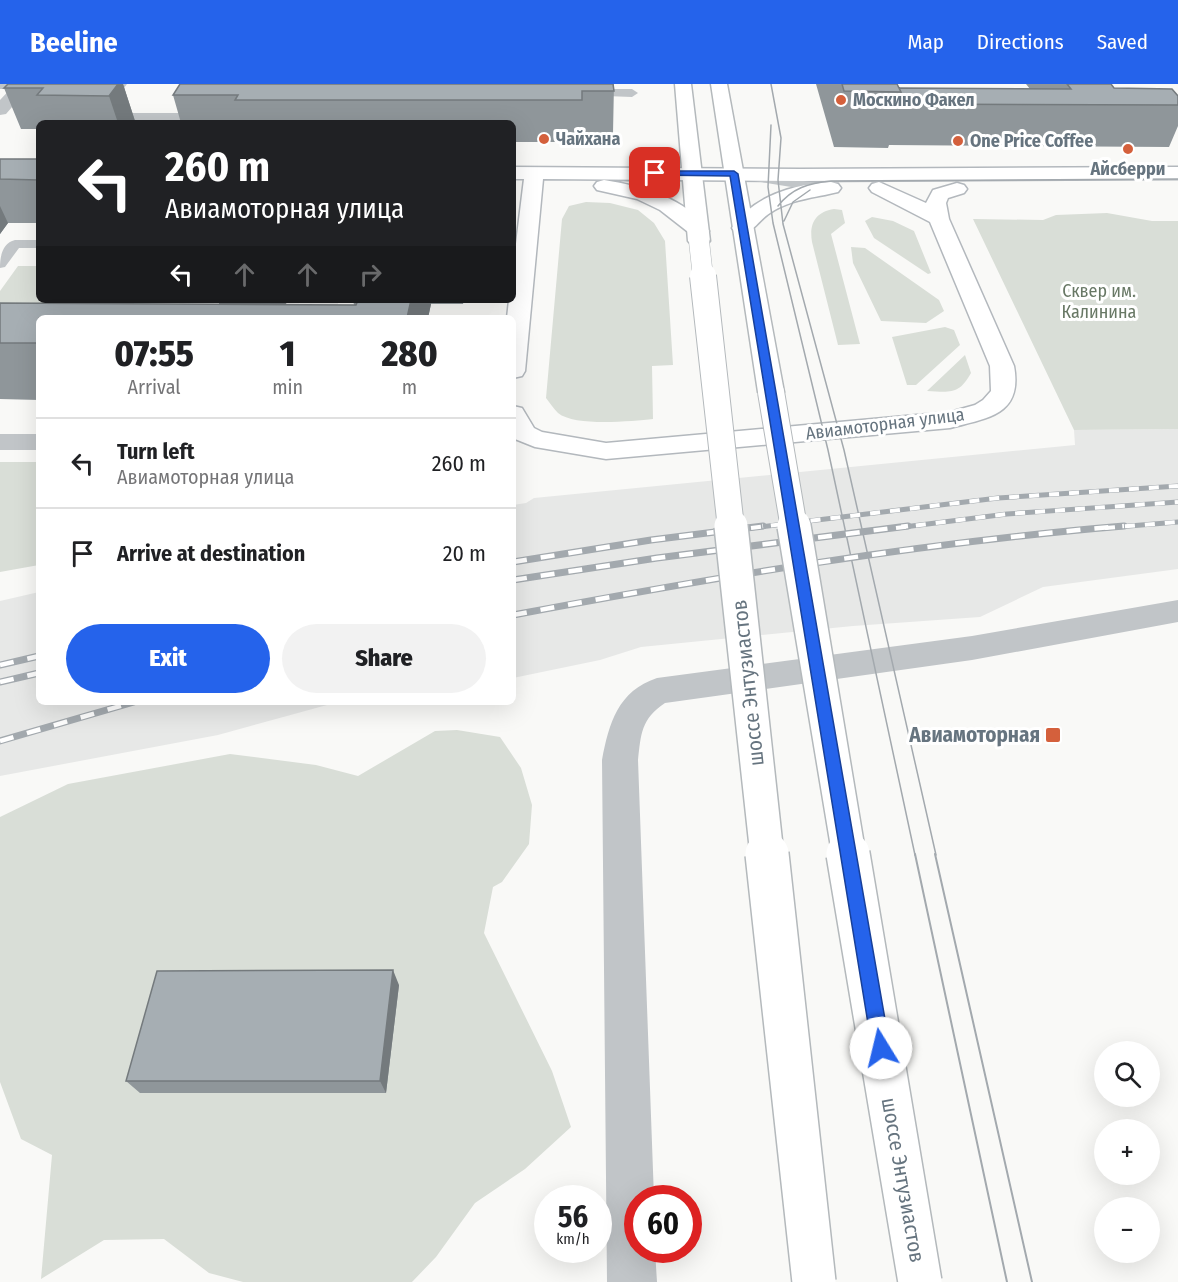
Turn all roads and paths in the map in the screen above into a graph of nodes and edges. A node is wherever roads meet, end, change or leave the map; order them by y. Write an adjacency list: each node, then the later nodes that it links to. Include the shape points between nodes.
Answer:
1 (121, 84): 10 (lane, via 96,117)
2 (683, 84): 13 (main road, шоссе Энтузиастов)
3 (719, 84): 14 (main road, шоссе Энтузиастов)
4 (23, 85): 5 (lane); 8 (street)
5 (0, 86)
6 (575, 93): 7 (lane)
7 (632, 93)
8 (0, 110)
9 (221, 117): 10 (lane, via 188,112)
10 (160, 120)
11 (524, 173): 13 (main road); 21 (main road, via 648,196 679,212); 24 (main road)
12 (1178, 173): 14 (main road)
13 (693, 174): 14 (main road); 21 (main road, шоссе Энтузиастов)
14 (734, 174): 15 (lane); 20 (main road, шоссе Энтузиастов)
15 (822, 188): 16 (main road); 20 (main road, via 772,203 755,213)
16 (879, 188): 17 (main road); 19 (main road)
17 (957, 189): 18 (main road); 19 (main road, via 940,194 936,203)
18 (1178, 190)
19 (939, 219): 25 (main road, Авиамоторная улица, via 1002,366 1006,386 995,405 942,421 606,451 535,439)
20 (744, 235): 31 (main road, шоссе Энтузиастов, bridge)
21 (699, 236): 30 (main road, шоссе Энтузиастов, bridge)
22 (36, 244): 23 (lane, via 15,244)
23 (0, 264)
24 (516, 317)
25 (516, 423)
26 (0, 442): 27 (street)
27 (36, 442)
28 (1178, 611): 29 (street, via 972,648 657,691 639,701 628,718 620,760)
29 (632, 1282)
30 (814, 1282)
31 (920, 1282)

